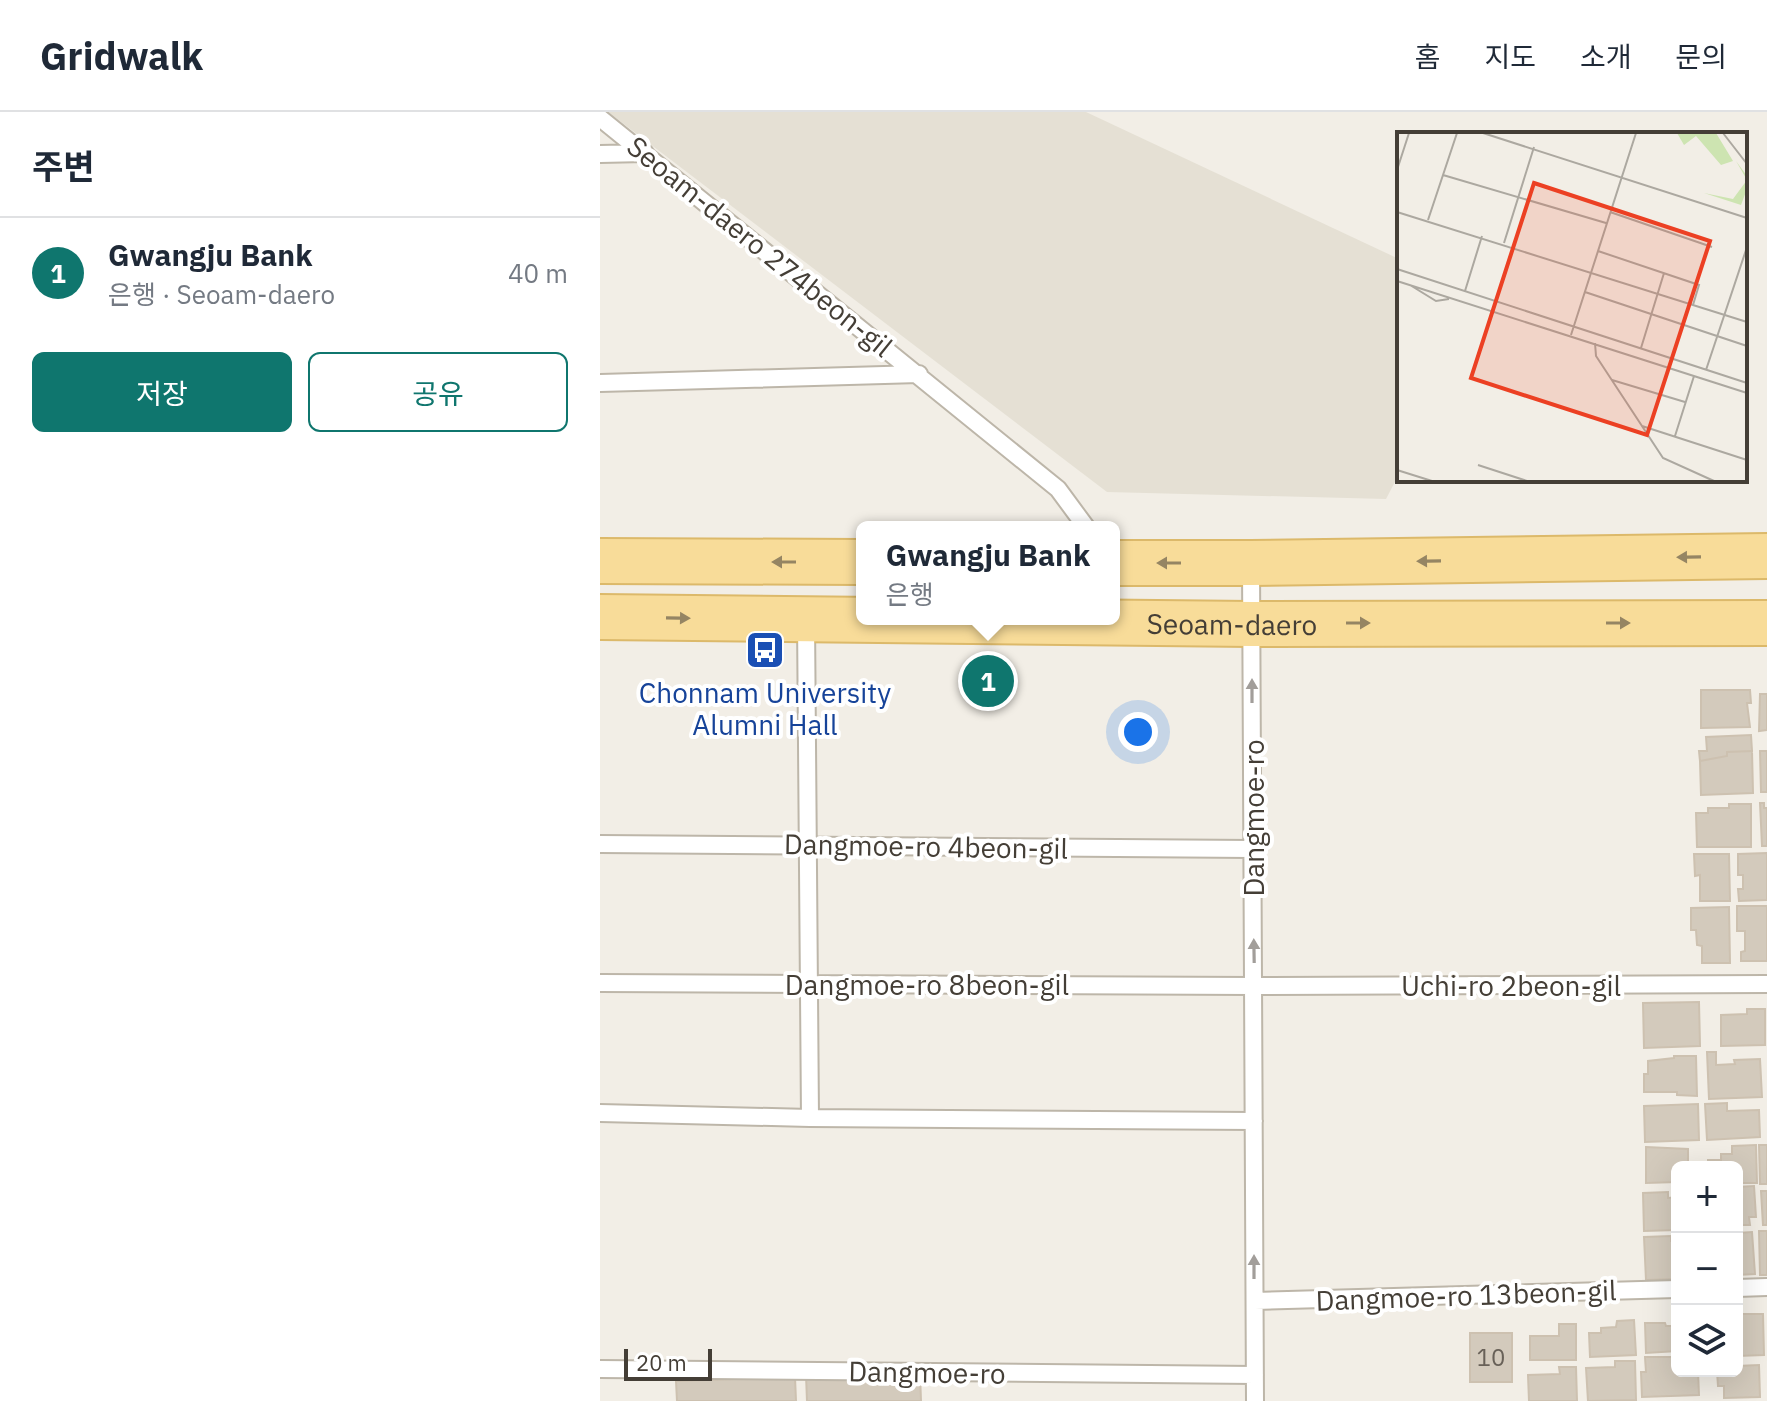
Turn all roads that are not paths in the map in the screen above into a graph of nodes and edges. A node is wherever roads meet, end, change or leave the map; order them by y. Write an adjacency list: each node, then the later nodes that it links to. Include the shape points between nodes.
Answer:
1 (600, 118): 2 (lane, Seoam-daero 274beon-gil)
2 (645, 153): 3 (lane); 4 (lane, Seoam-daero 274beon-gil)
3 (600, 154)
4 (919, 374): 5 (lane, Seoam-daero 274beon-gil); 6 (lane, Seoam-daero 274beon-gil, via 1058,489)
5 (600, 383)
6 (1082, 521)
7 (1767, 556): 11 (main road, one-way to 11)
8 (600, 561): 9 (main road, one-way to 8)
9 (856, 562)
10 (1120, 563): 11 (main road, one-way to 10)
11 (1251, 563): 17 (lane, Dangmoe-ro)
12 (600, 617): 13 (main road, Seoam-daero, one-way to 13)
13 (806, 619): 14 (main road, Seoam-daero); 19 (lane)
14 (856, 620)
15 (1120, 623): 17 (main road, Seoam-daero)
16 (1767, 623): 17 (main road, Seoam-daero, one-way to 16)
17 (1251, 624): 20 (lane, Dangmoe-ro, one-way to 17)
18 (600, 844): 19 (lane, Dangmoe-ro 4beon-gil)
19 (809, 845): 20 (lane, Dangmoe-ro 4beon-gil); 22 (lane)
20 (1252, 849): 24 (lane, Dangmoe-ro, one-way to 20)
21 (600, 983): 22 (lane, Dangmoe-ro 8beon-gil)
22 (810, 983): 24 (lane, Dangmoe-ro 8beon-gil); 26 (lane)
23 (1767, 984): 24 (lane, Uchi-ro 2beon-gil)
24 (1254, 986): 27 (lane, Dangmoe-ro)
25 (600, 1113): 26 (lane)
26 (810, 1118): 27 (lane)
27 (1254, 1121): 31 (lane, Dangmoe-ro, one-way to 27)
28 (1767, 1287): 29 (lane)
29 (1743, 1288)
30 (1671, 1289): 31 (lane, Dangmoe-ro 13beon-gil)
31 (1255, 1301): 33 (lane, Dangmoe-ro)
32 (600, 1369): 33 (lane, Dangmoe-ro)
33 (1255, 1375): 34 (lane, Dangmoe-ro)
34 (1255, 1401)

